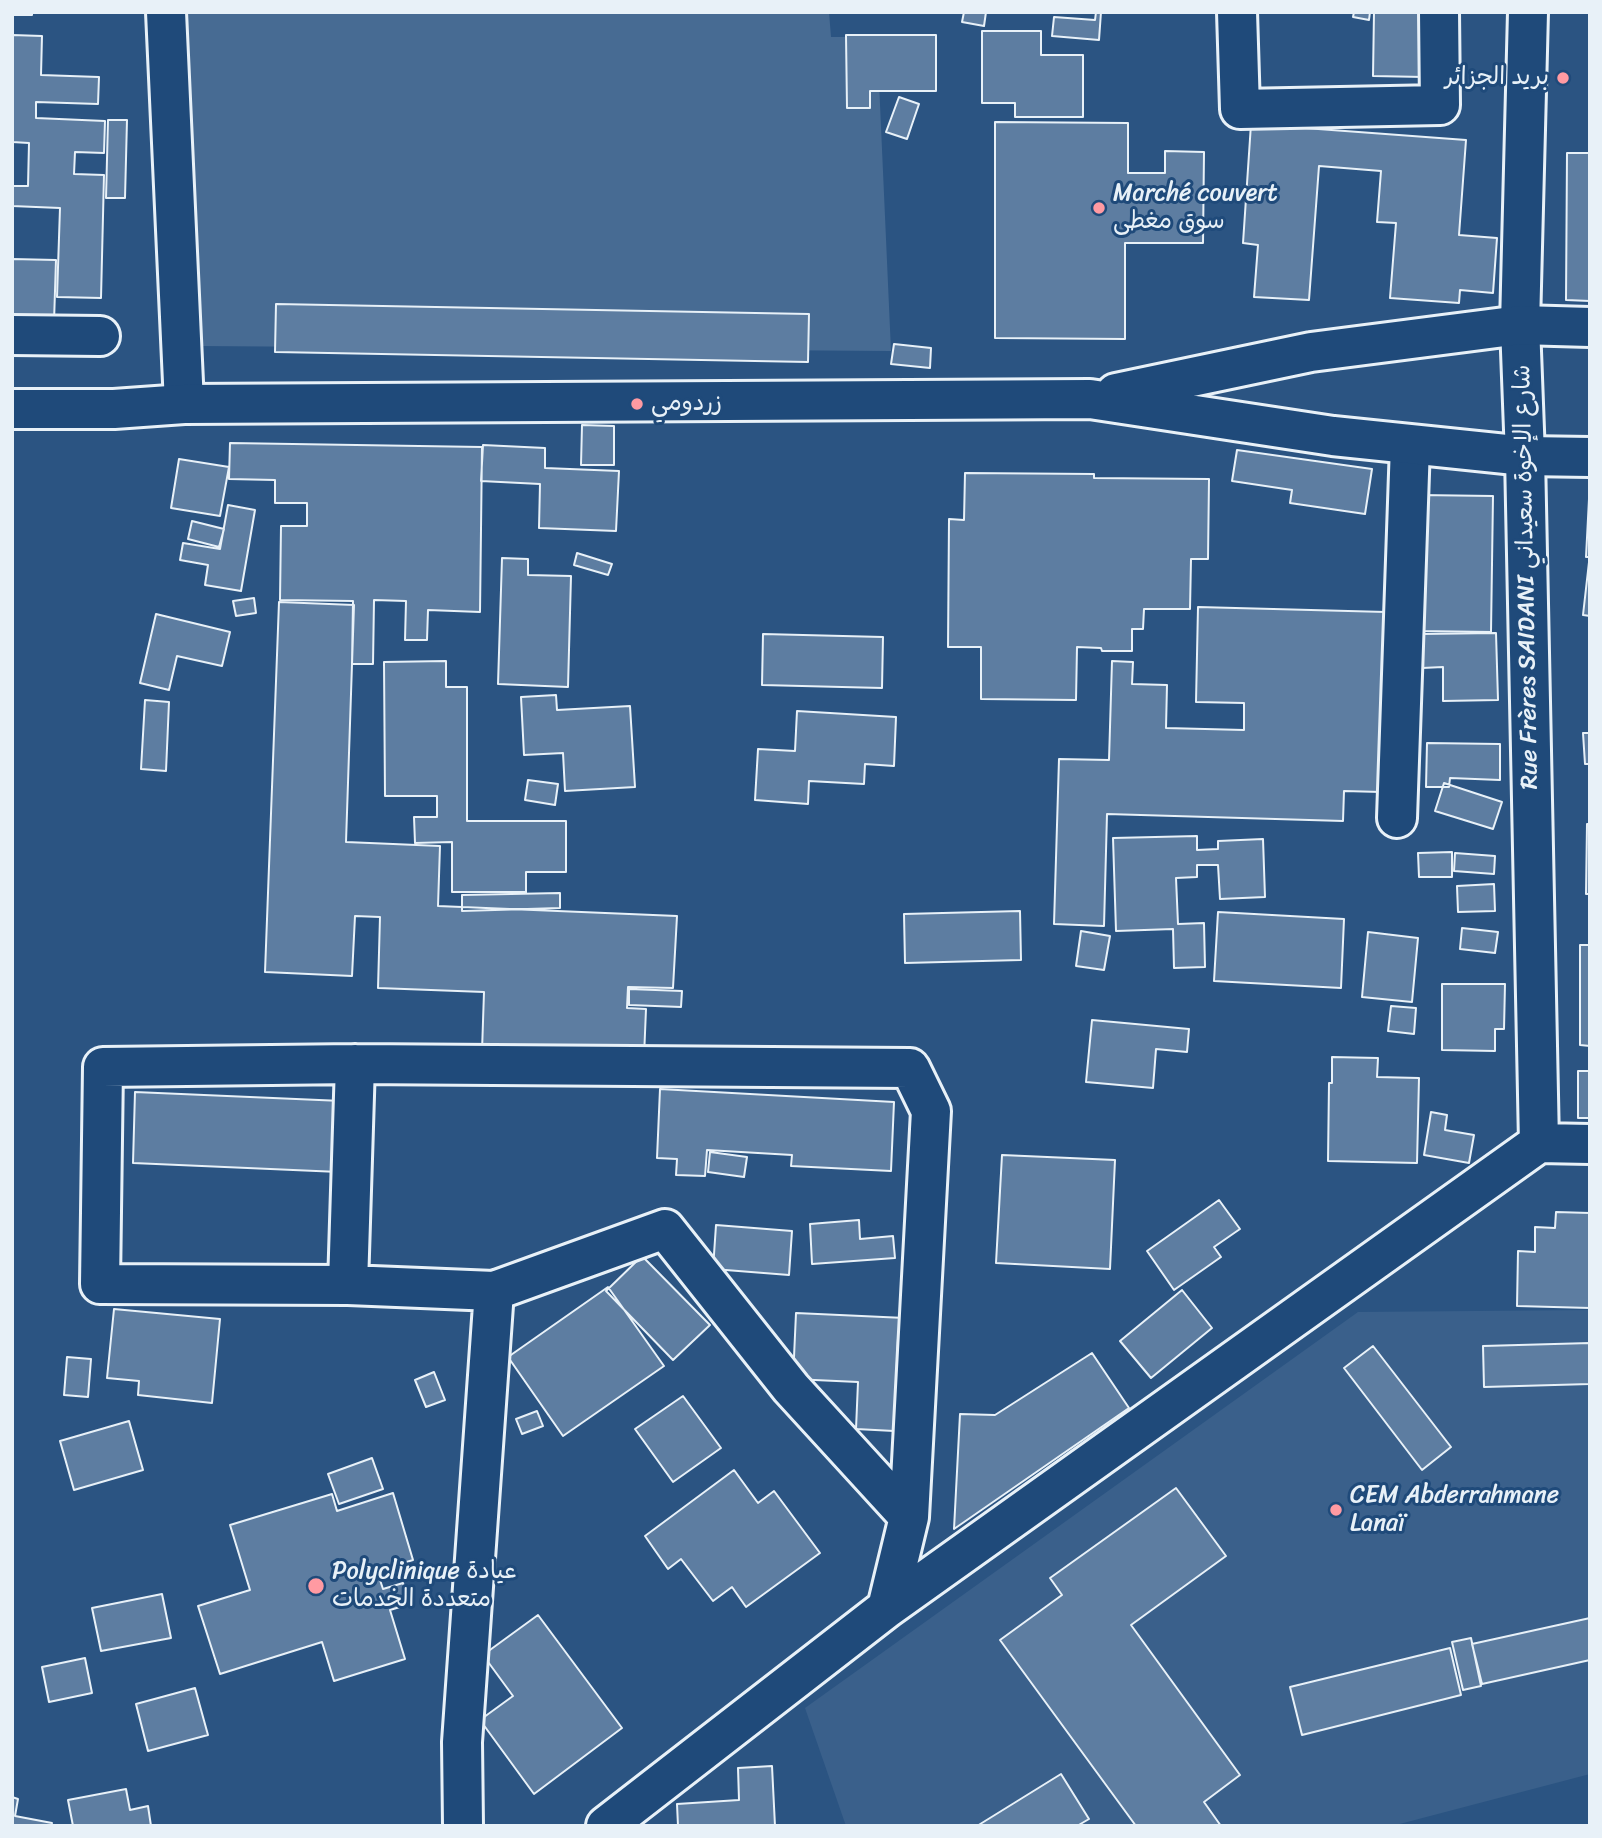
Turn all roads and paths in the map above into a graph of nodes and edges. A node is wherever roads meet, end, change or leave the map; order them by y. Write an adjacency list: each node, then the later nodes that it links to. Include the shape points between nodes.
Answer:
1 (166, 12): 10 (street)
2 (1237, 12): 3 (street, via 1240,109 1440,105)
3 (1439, 12)
4 (1528, 12): 5 (street, Rue Frères SAIDANI شارع الإخوة سعيداني)
5 (1520, 325): 6 (street); 9 (street, via 1311,352); 13 (street, Rue Frères SAIDANI شارع الإخوة سعيداني)
6 (1590, 327)
7 (12, 335): 8 (street)
8 (100, 335)
9 (1090, 399): 10 (street); 12 (street)
10 (184, 404): 11 (street)
11 (12, 409)
12 (1410, 445): 13 (street); 15 (street)
13 (1525, 456): 14 (street); 17 (street, Rue Frères SAIDANI شارع الإخوة سعيداني)
14 (1590, 457)
15 (1397, 818)
16 (355, 1064): 19 (street); 19 (street, via 103,1067 100,1284); 21 (street, via 910,1068 931,1111)
17 (1539, 1143): 18 (street); 22 (street)
18 (1590, 1144)
19 (348, 1285): 20 (street)
20 (494, 1291): 21 (street, via 665,1229 791,1388); 24 (street, via 462,1742)
21 (909, 1517): 22 (street)
22 (887, 1608): 23 (street)
23 (615, 1822)
24 (463, 1826)

